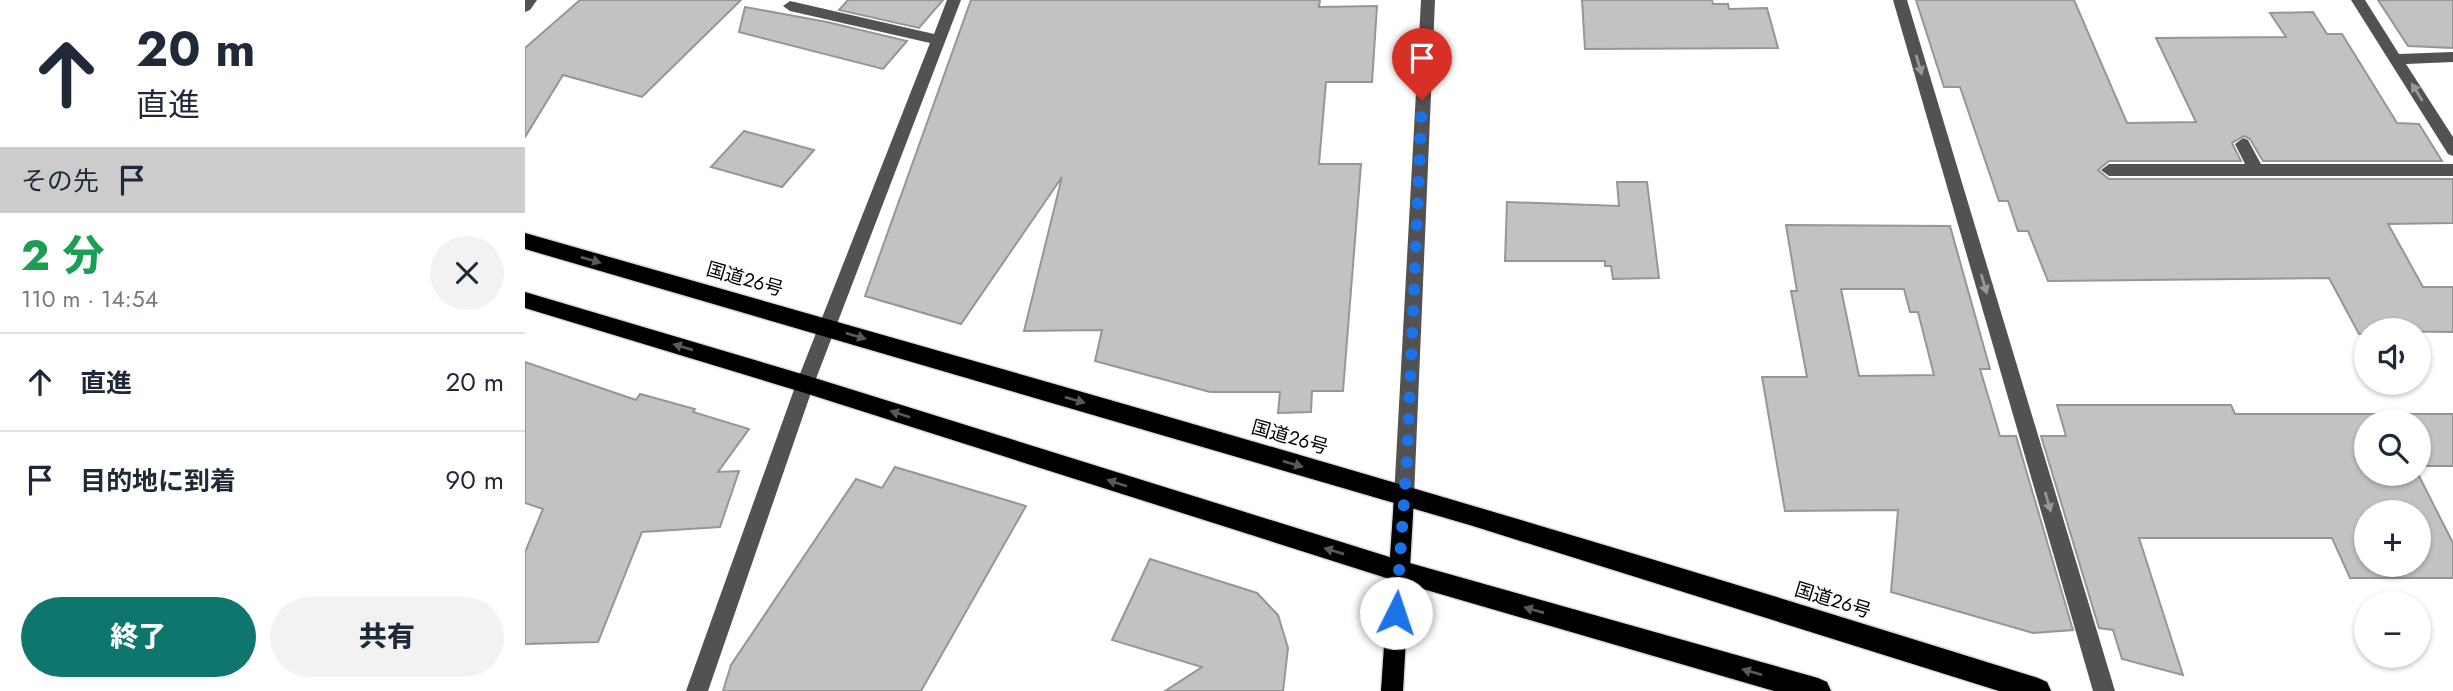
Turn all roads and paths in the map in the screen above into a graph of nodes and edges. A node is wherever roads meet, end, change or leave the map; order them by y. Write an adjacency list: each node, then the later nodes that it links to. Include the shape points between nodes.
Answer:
1 (530, 0): 7 (street)
2 (954, 0): 8 (street)
3 (1427, 0): 20 (street)
4 (1900, 0): 26 (street, one-way to 26)
5 (2358, 0): 10 (street)
6 (790, 6): 8 (street)
7 (525, 8)
8 (938, 40): 18 (street)
9 (2453, 57): 10 (street)
10 (2395, 59): 12 (street, one-way to 10)
11 (2243, 144): 14 (street)
12 (2453, 150)
13 (2109, 170): 14 (street)
14 (2256, 170): 15 (street)
15 (2453, 170)
16 (525, 242): 18 (highway, 国道26号, one-way to 18)
17 (525, 300): 19 (highway, one-way to 17)
18 (828, 328): 19 (street); 20 (highway, 国道26号, one-way to 20)
19 (805, 384): 21 (highway, one-way to 19); 22 (street)
20 (1404, 497): 21 (main road); 25 (highway, 国道26号)
21 (1399, 571): 23 (main road); 24 (highway, one-way to 21)
22 (697, 691)
23 (1392, 691)
24 (1818, 691)
25 (2038, 691)
26 (2104, 691)

